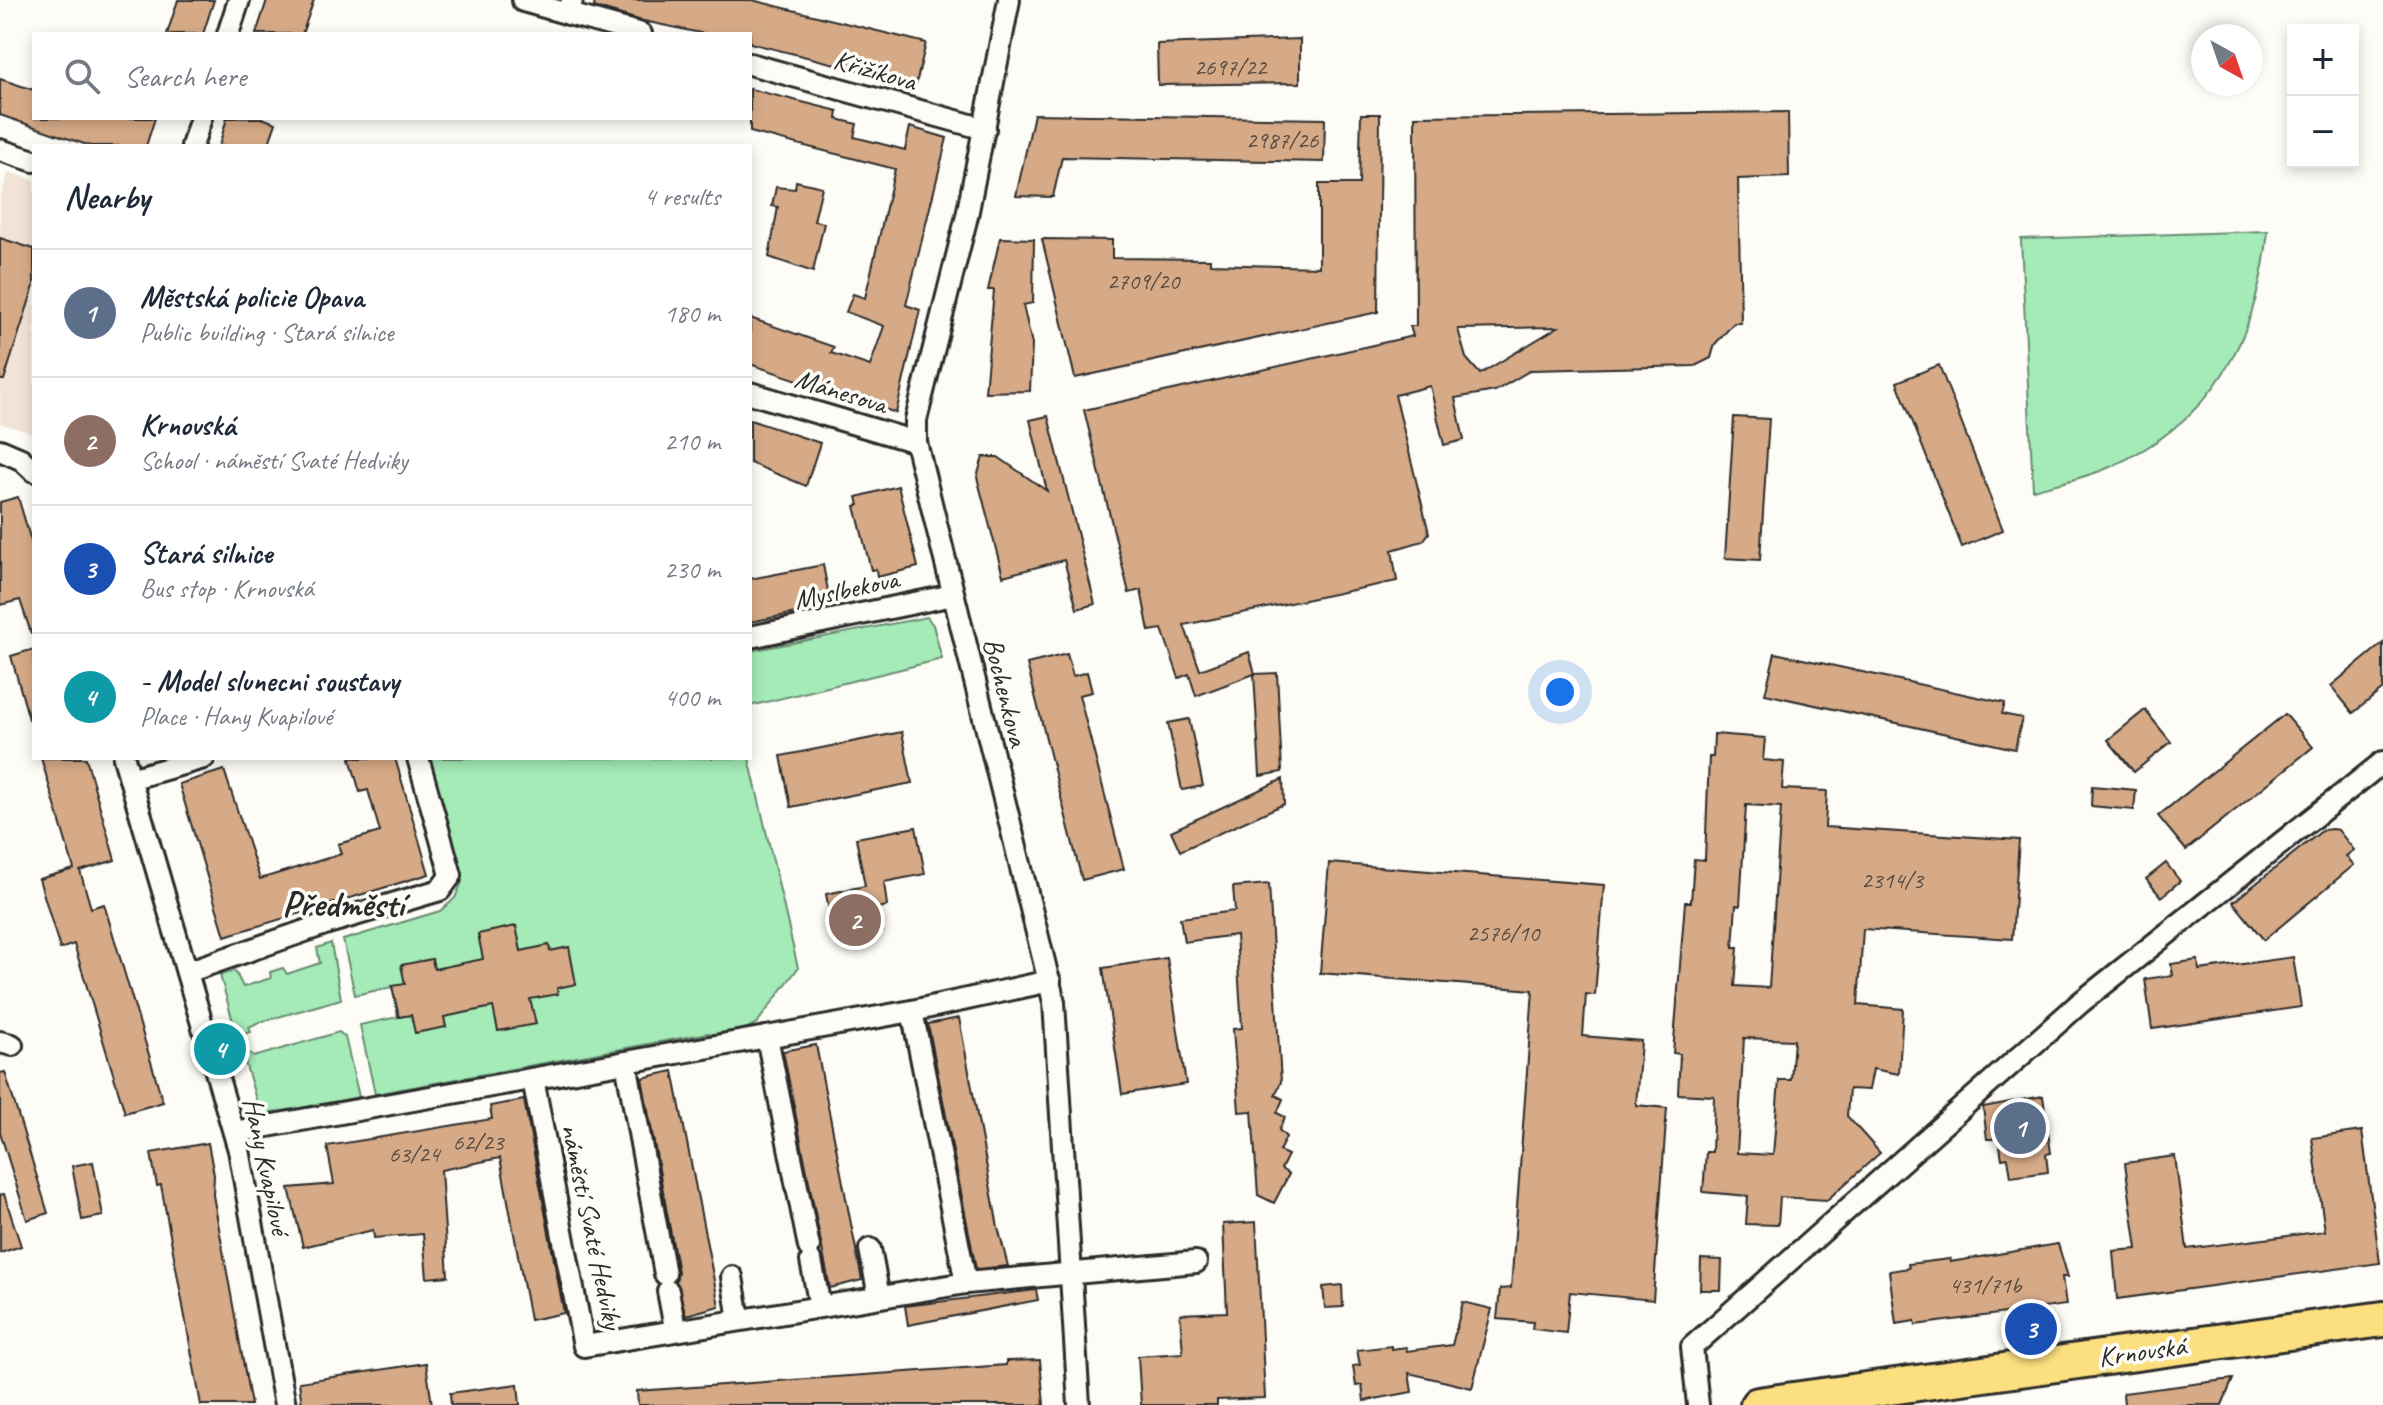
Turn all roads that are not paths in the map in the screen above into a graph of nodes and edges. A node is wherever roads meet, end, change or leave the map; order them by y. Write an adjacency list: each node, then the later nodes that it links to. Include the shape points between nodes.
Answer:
1 (239, 0): 5 (street)
2 (1009, 0): 9 (street, Bochenkova)
3 (523, 1): 4 (street)
4 (570, 7): 6 (street)
5 (229, 32)
6 (636, 32)
7 (752, 65): 9 (street, Křižíkova)
8 (200, 120): 10 (street)
9 (985, 129): 14 (street, Bochenkova, via 916,420)
10 (193, 144)
11 (0, 150): 12 (street)
12 (32, 160)
13 (752, 394): 14 (street, Mánesova)
14 (916, 442): 17 (street, Bochenkova)
15 (0, 450): 16 (street)
16 (32, 469)
17 (953, 595): 18 (street, Myslbekova); 25 (street, Bochenkova)
18 (752, 637)
19 (125, 760): 23 (street, Hany Kvapilové)
20 (197, 760): 23 (street)
21 (419, 760): 24 (street, via 451,875 447,884)
22 (2383, 762): 43 (street, via 2080,1003 1692,1347)
23 (130, 779): 24 (street, Hany Kvapilové)
24 (187, 972): 30 (street, Hany Kvapilové)
25 (1050, 981): 26 (street); 33 (street, Bochenkova)
26 (912, 1011): 27 (street); 35 (street)
27 (767, 1037): 28 (street); 37 (street)
28 (626, 1062): 29 (street); 40 (street)
29 (533, 1079): 30 (street); 40 (street, náměstí Svaté Hedviky, via 584,1346)
30 (234, 1132): 41 (street, Hany Kvapilové)
31 (870, 1249): 36 (street)
32 (1196, 1262): 33 (street, náměstí Svaté Hedviky)
33 (1074, 1272): 35 (street, náměstí Svaté Hedviky); 42 (street, Bochenkova)
34 (732, 1277): 38 (street)
35 (966, 1283): 36 (street, náměstí Svaté Hedviky)
36 (879, 1297): 37 (street, náměstí Svaté Hedviky)
37 (820, 1306): 38 (street, náměstí Svaté Hedviky)
38 (739, 1319): 40 (street, náměstí Svaté Hedviky)
39 (2383, 1319): 44 (main road, Krnovská)
40 (675, 1328)
41 (285, 1405)
42 (1079, 1405)
43 (1698, 1405)
44 (1758, 1405)

